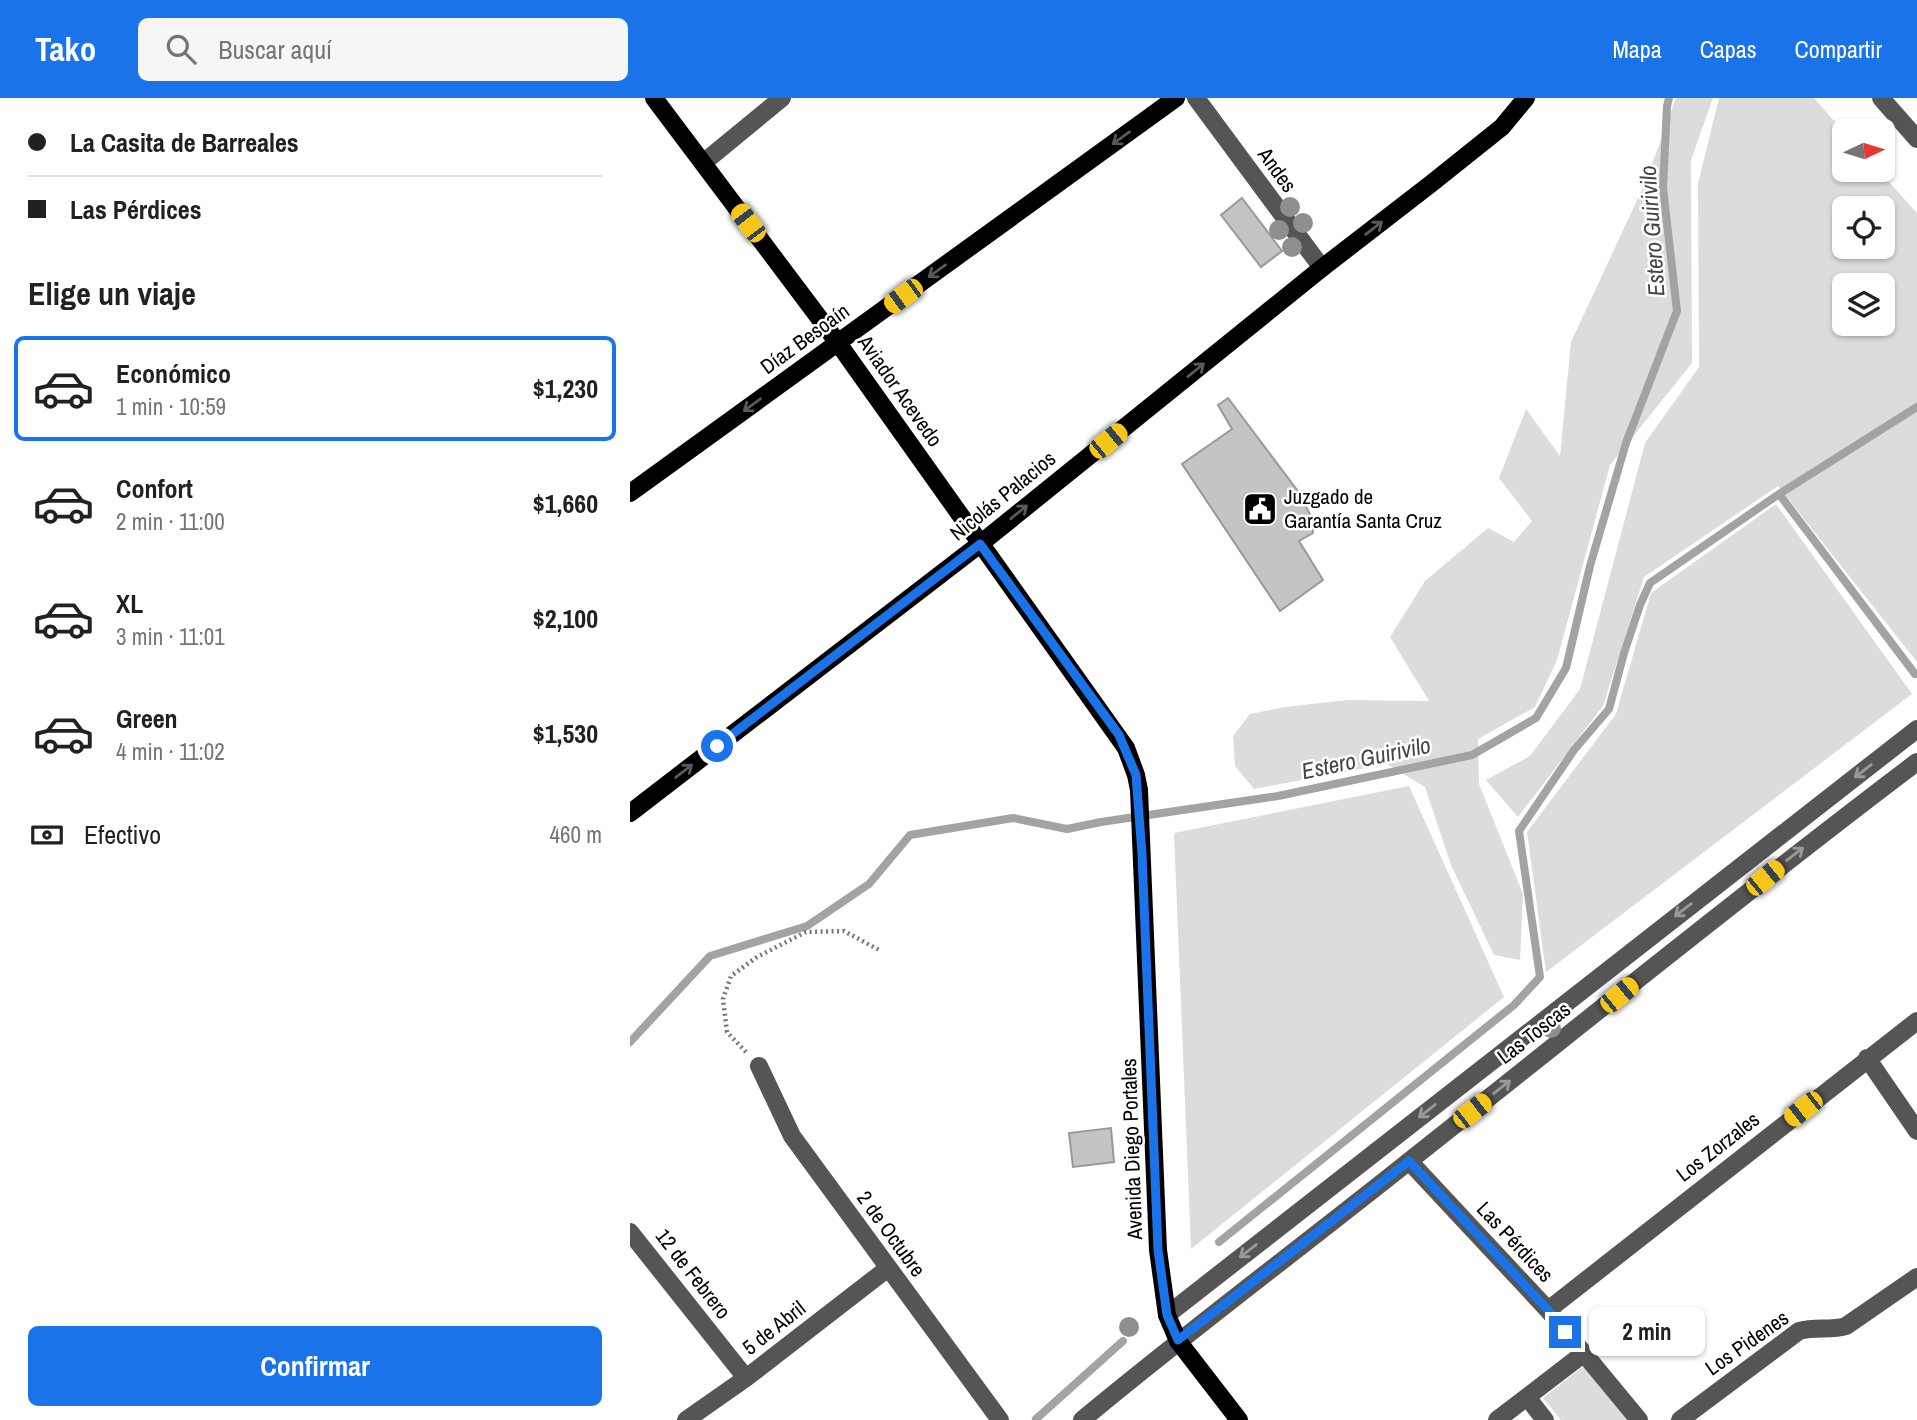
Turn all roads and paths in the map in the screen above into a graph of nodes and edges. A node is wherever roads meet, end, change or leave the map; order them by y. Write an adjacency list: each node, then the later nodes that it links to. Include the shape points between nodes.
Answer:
1 (654, 98): 8 (main road, Aviador Acevedo)
2 (782, 98): 8 (street)
3 (1176, 98): 10 (main road, Díaz Besoaín, one-way to 10)
4 (1196, 98): 9 (street, Andes)
5 (1526, 98): 9 (main road, Nicolás Palacios, one-way to 5, via 1502,127)
6 (1881, 98): 7 (street)
7 (1917, 139)
8 (703, 163): 10 (main road, Aviador Acevedo)
9 (1322, 268): 12 (main road, Nicolás Palacios, one-way to 9)
10 (838, 343): 11 (main road, Díaz Besoaín, one-way to 11); 12 (main road, Aviador Acevedo)
11 (630, 493)
12 (980, 544): 15 (main road, Nicolás Palacios, one-way to 12); 26 (main road, Avenida Diego Portales, via 1119,735 1139,790 1158,1250)
13 (1917, 729): 26 (street, Las Toscas, one-way to 26)
14 (1917, 762): 21 (street, Las Toscas, one-way to 14)
15 (630, 813)
16 (881, 951): 19 (path, via 844,931 806,932 757,957 732,976 723,999 727,1032)
17 (1917, 1021): 18 (street, Los Zorzales)
18 (1867, 1058): 20 (street); 25 (street, Los Zorzales)
19 (759, 1066): 23 (street, 2 de Octubre, via 792,1136)
20 (1917, 1131)
21 (1409, 1161): 25 (street, Las Pérdices); 27 (street, Las Toscas)
22 (630, 1232): 29 (street, 12 de Febrero)
23 (887, 1269): 29 (street, 5 de Abril); 32 (street, 2 de Octubre)
24 (1917, 1277): 38 (street, Los Pidenes, via 1846,1326 1799,1331)
25 (1548, 1310): 28 (street, Las Pérdices)
26 (1167, 1315): 27 (main road, Avenida Diego Portales)
27 (1178, 1340): 33 (street, Las Toscas); 34 (main road, Avenida Diego Portales)
28 (1583, 1354): 30 (street); 37 (street, Las Pérdices)
29 (746, 1378): 31 (street, 5 de Abril)
30 (1527, 1397): 35 (street); 36 (street)
31 (686, 1420)
32 (999, 1420)
33 (1082, 1420)
34 (1239, 1420)
35 (1497, 1420)
36 (1545, 1420)
37 (1639, 1420)
38 (1680, 1420)

